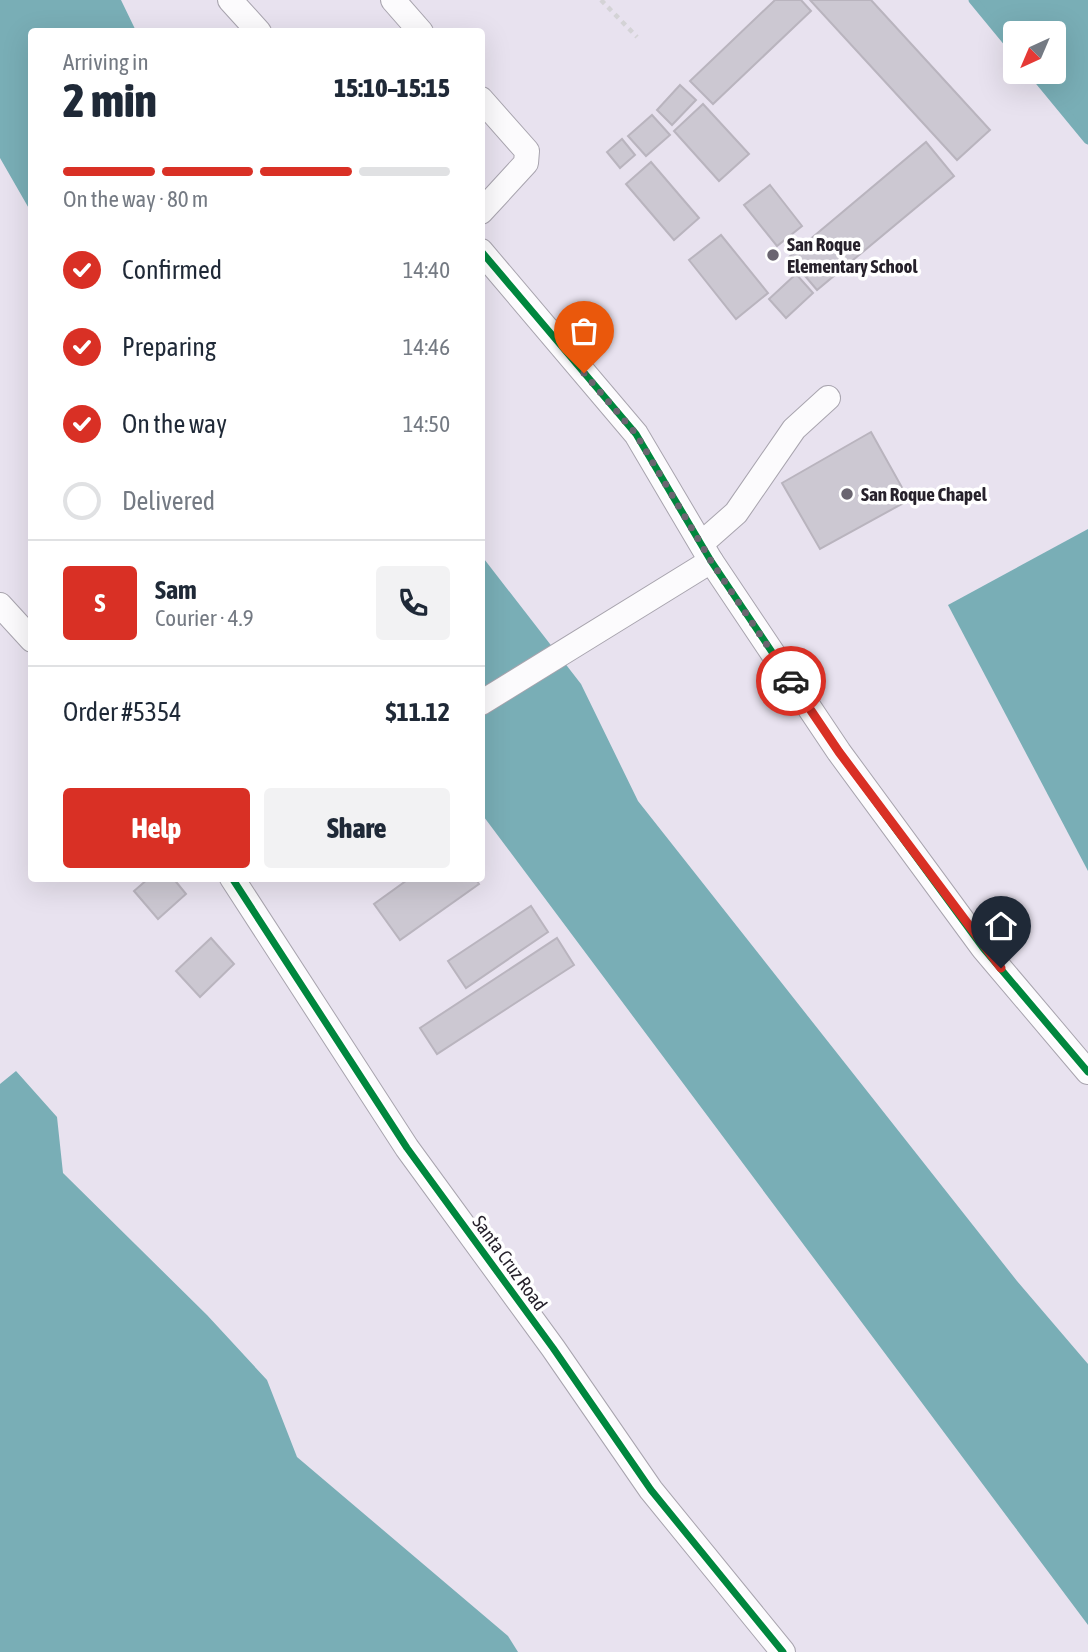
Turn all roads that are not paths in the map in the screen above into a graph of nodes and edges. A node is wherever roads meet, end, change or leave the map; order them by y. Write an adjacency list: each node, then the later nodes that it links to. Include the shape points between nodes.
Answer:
1 (230, 0): 3 (street)
2 (393, 0): 4 (street)
3 (255, 28)
4 (418, 28)
5 (485, 104): 6 (street, via 527,151 526,163)
6 (485, 208)
7 (485, 256): 9 (street, via 636,434)
8 (828, 398): 9 (street, via 794,429)
9 (706, 552): 12 (street, via 598,632); 14 (street, via 847,763 984,948)
10 (0, 606): 11 (street)
11 (28, 636)
12 (485, 701)
13 (235, 882): 15 (street, Santa Cruz Road, via 407,1148 651,1490)
14 (1088, 1072)
15 (783, 1652)

